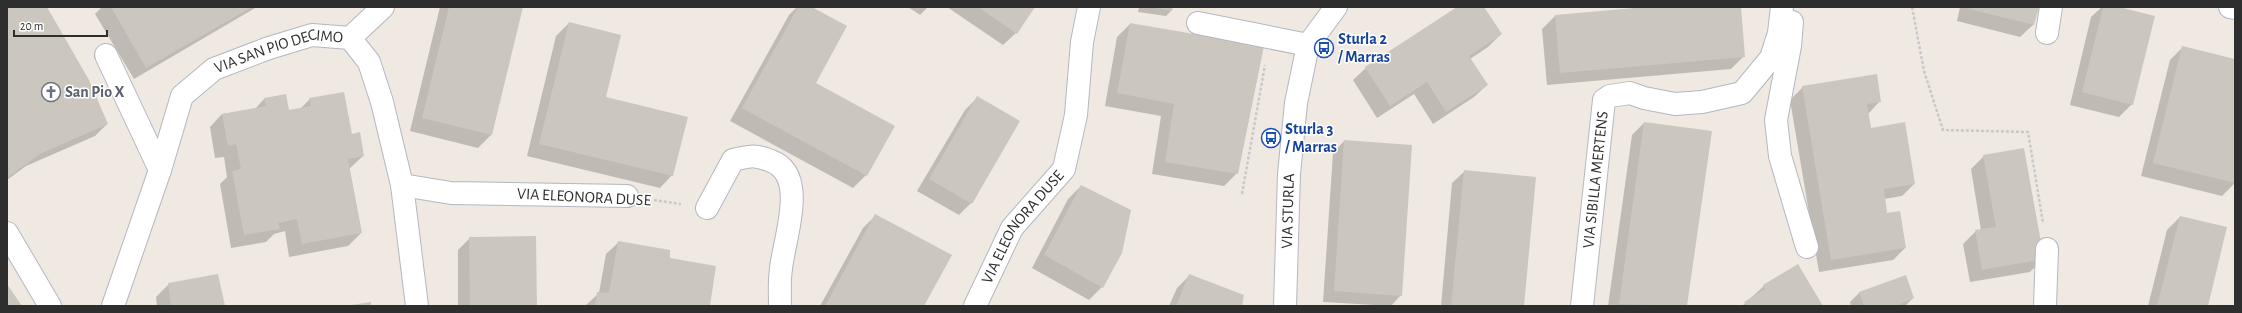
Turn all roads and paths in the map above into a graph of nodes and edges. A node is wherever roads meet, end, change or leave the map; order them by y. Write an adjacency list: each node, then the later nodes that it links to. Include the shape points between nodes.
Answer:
1 (383, 7): 12 (street)
2 (1089, 7): 28 (street, VIA ELEONORA DUSE, via 1082,42 1076,115 1064,168 1012,228)
3 (1336, 7): 14 (street, VIA STURLA)
4 (1782, 7): 30 (street, VIA SIBILLA MERTENS, via 1780,33 1771,58 1742,93 1702,102 1675,104 1630,93 1610,96 1604,100)
5 (1794, 7): 22 (street, via 1790,46 1776,120 1780,156)
6 (1912, 7): 23 (path, via 1924,71 1943,130 2028,132)
7 (2051, 7): 11 (street)
8 (2230, 7): 9 (street)
9 (2235, 8)
10 (1198, 23): 13 (street)
11 (2047, 33)
12 (350, 38): 16 (street, VIA SAN PIO DECIMO, via 312,35 214,69 182,96); 17 (street, VIA SAN PIO DECIMO, via 370,62)
13 (1270, 38): 14 (street); 18 (path)
14 (1308, 45): 29 (street, VIA STURLA, via 1296,103 1289,174)
15 (106, 55): 16 (street)
16 (160, 170): 25 (street, VIA SAN PIO DECIMO)
17 (402, 185): 19 (street, VIA ELEONORA DUSE, via 451,193); 26 (street, VIA SAN PIO DECIMO)
18 (1242, 194)
19 (628, 196): 20 (path, VIA ELEONORA DUSE)
20 (707, 208): 27 (street, via 733,160 755,154 782,165 790,178 793,199 780,270)
21 (7, 233): 24 (street)
22 (1806, 247)
23 (2048, 249): 31 (street)
24 (50, 306)
25 (113, 306)
26 (417, 306)
27 (780, 306)
28 (975, 306)
29 (1285, 306)
30 (1582, 306)
31 (2045, 306)

